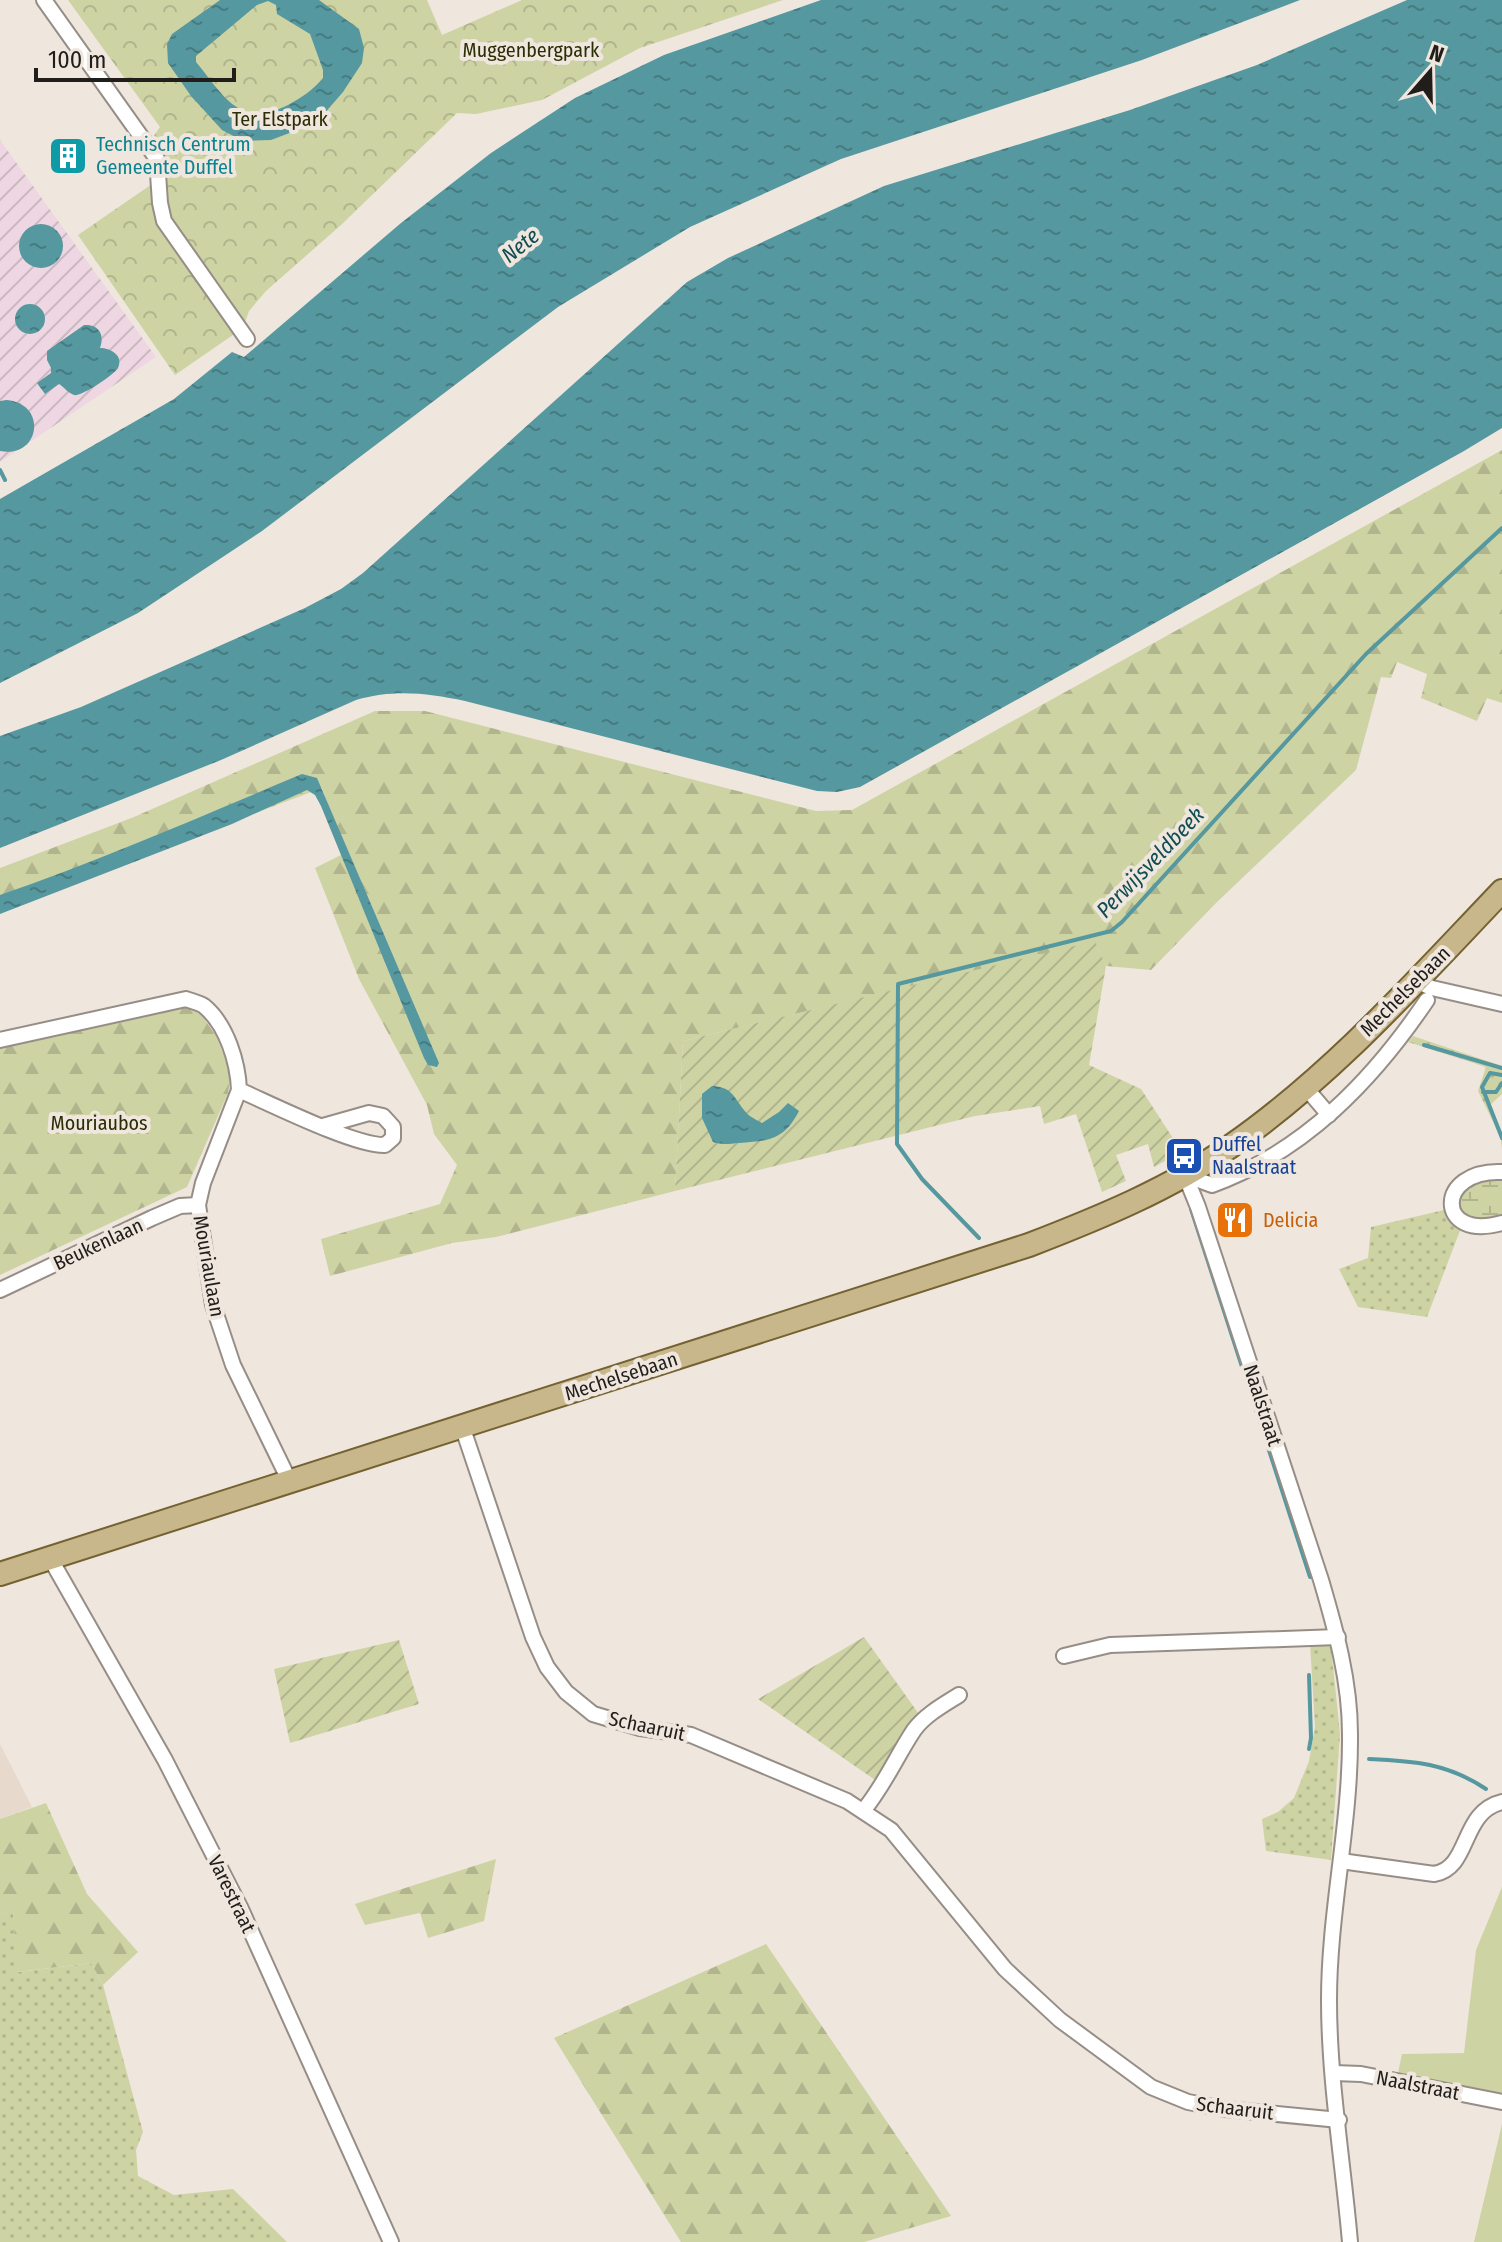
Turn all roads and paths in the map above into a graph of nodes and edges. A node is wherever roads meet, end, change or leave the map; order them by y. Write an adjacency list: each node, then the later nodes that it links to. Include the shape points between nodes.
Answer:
1 (44, 0): 2 (street, via 157,159 164,221)
2 (247, 339)
3 (1502, 891): 4 (main road, Mechelsebaan)
4 (1422, 990): 5 (street); 7 (main road, Mechelsebaan); 9 (street, Mechelsebaan, via 1383,1061)
5 (1502, 1004)
6 (0, 1040): 8 (street, via 186,999 204,1006 227,1038)
7 (1306, 1088): 9 (street); 12 (main road, Mechelsebaan)
8 (239, 1090): 10 (street); 13 (street, Mouriaulaan)
9 (1329, 1115): 12 (street, Mechelsebaan, via 1233,1178 1212,1185)
10 (323, 1126)
11 (1502, 1172): 16 (street, via 1466,1179 1450,1205 1466,1224)
12 (1185, 1175): 18 (main road, Mechelsebaan, via 1099,1218 1029,1245); 22 (street, Naalstraat)
13 (203, 1183): 14 (street, Mouriaulaan); 15 (street)
14 (198, 1205): 15 (street, Beukenlaan); 19 (street, Mouriaulaan, via 213,1305 233,1365)
15 (180, 1206): 17 (street, Beukenlaan)
16 (1502, 1223)
17 (0, 1290)
18 (462, 1426): 19 (main road, Mechelsebaan); 26 (street, Schaaruit, via 533,1637 566,1692 593,1714 691,1735)
19 (290, 1482): 20 (main road, Mechelsebaan)
20 (50, 1558): 21 (main road, Mechelsebaan); 31 (street, Varestraat, via 215,1857)
21 (0, 1574)
22 (1338, 1637): 23 (street, via 1110,1645); 27 (street, Naalstraat, via 1350,1732)
23 (1064, 1656)
24 (959, 1695): 26 (street, via 916,1728)
25 (1502, 1802): 27 (street, via 1481,1812 1454,1865 1445,1872)
26 (863, 1811): 30 (street, Schaaruit, via 891,1830 1005,1969 1060,2020 1151,2087 1212,2107)
27 (1341, 1861): 28 (street, Naalstraat, via 1330,1988)
28 (1334, 2073): 29 (street, Naalstraat); 30 (street, Naalstraat)
29 (1502, 2102)
30 (1339, 2120): 32 (street, Naalstraat)
31 (391, 2242)
32 (1350, 2242)

